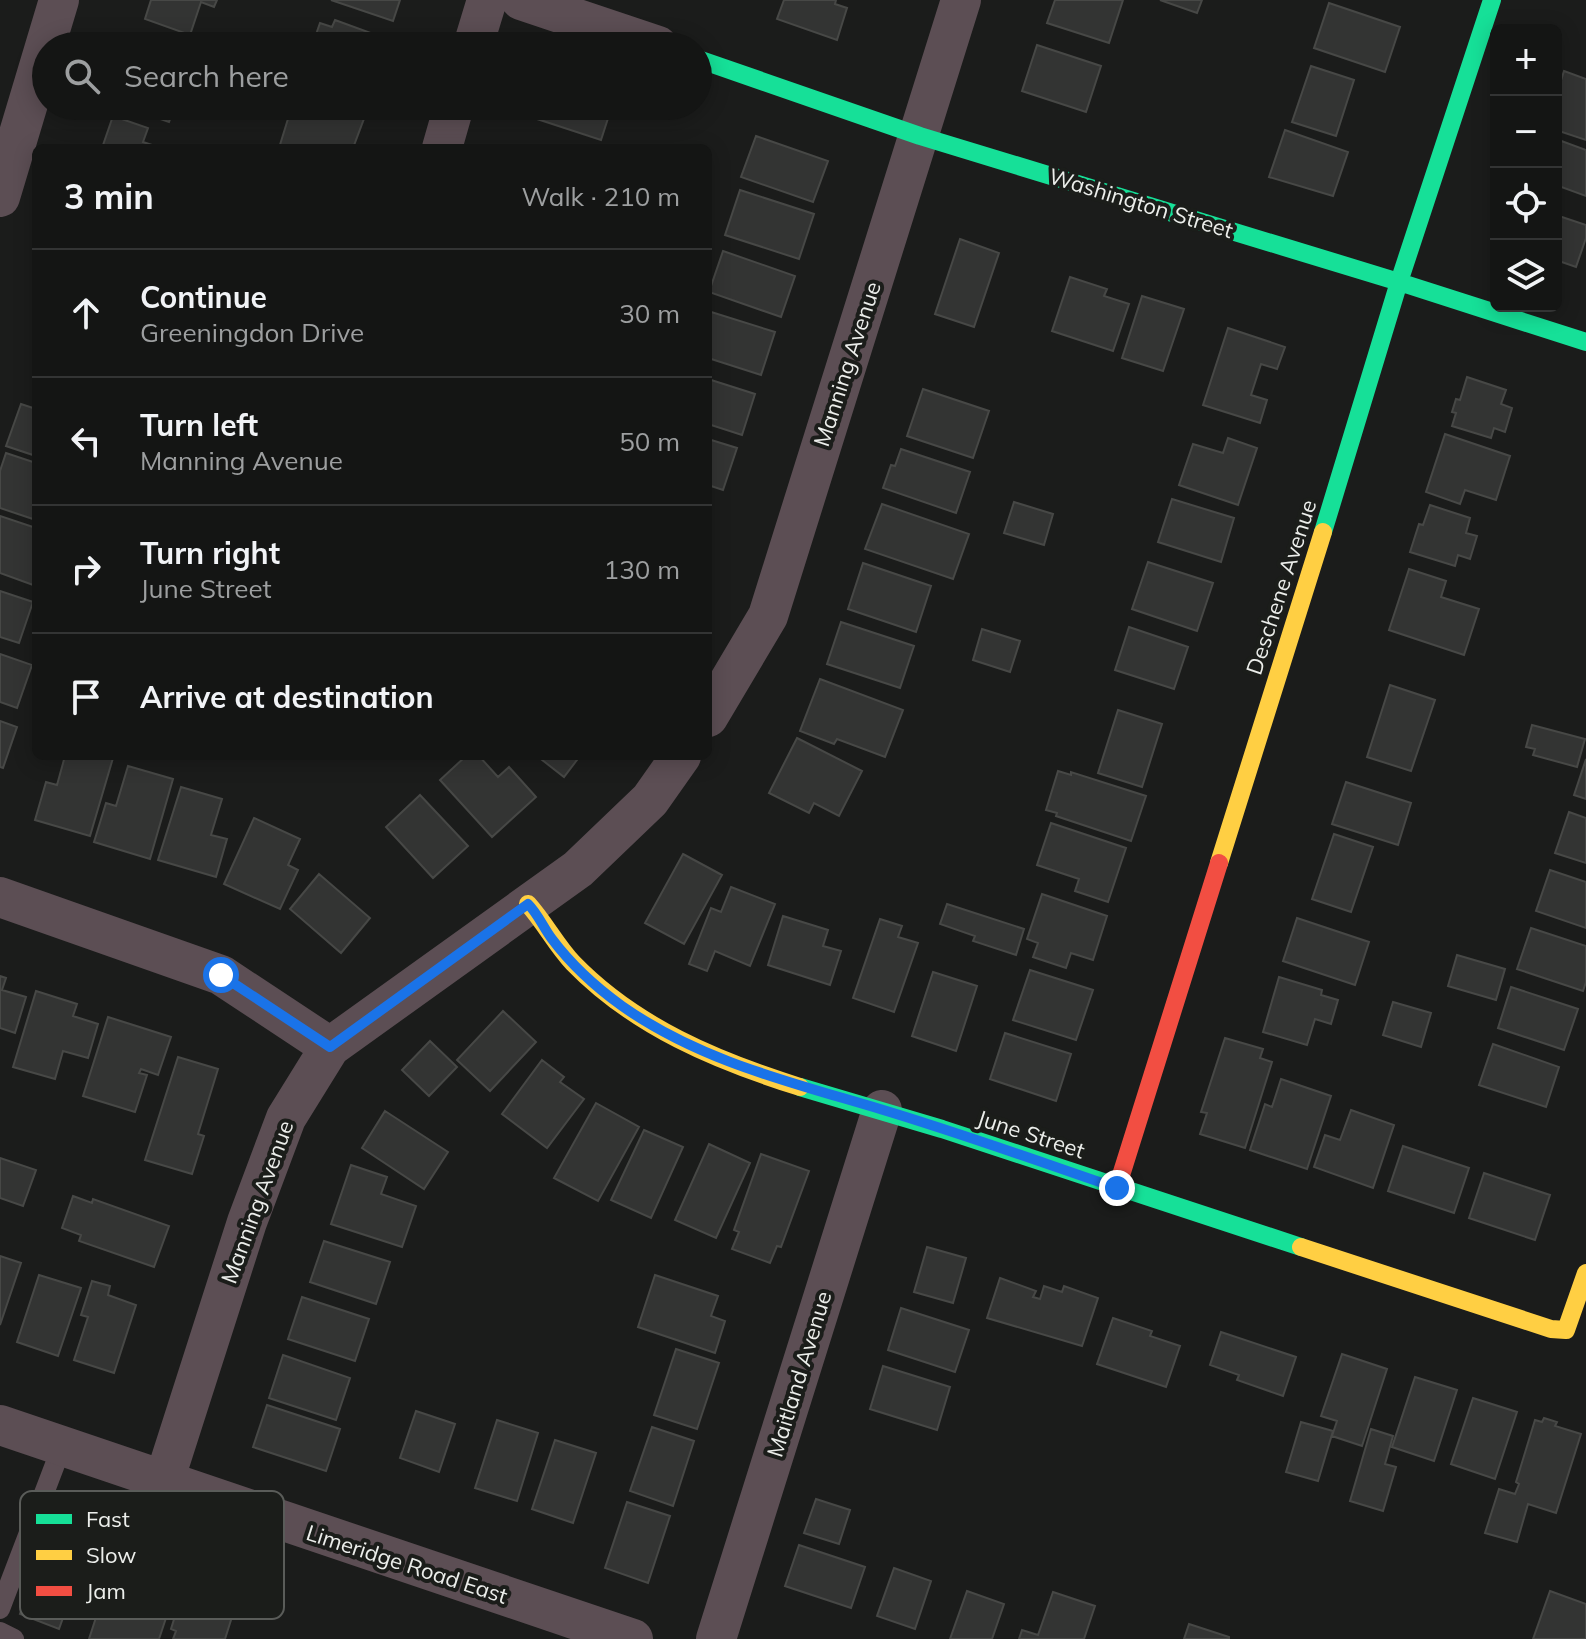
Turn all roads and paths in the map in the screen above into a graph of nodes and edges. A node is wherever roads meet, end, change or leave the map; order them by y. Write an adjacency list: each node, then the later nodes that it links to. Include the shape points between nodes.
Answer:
1 (59, 0): 6 (street)
2 (487, 0): 7 (street)
3 (521, 0): 8 (street)
4 (961, 0): 12 (street, Manning Avenue)
5 (1492, 0): 15 (street, Deschene Avenue)
6 (49, 32)
7 (477, 32)
8 (616, 32)
9 (712, 64): 12 (street, Washington Street)
10 (32, 90): 14 (street)
11 (450, 120): 13 (street)
12 (920, 136): 15 (street, Washington Street); 17 (street, Manning Avenue, via 768,616)
13 (443, 144)
14 (0, 197)
15 (1399, 282): 16 (street, Washington Street); 23 (street, Deschene Avenue)
16 (1586, 342)
17 (712, 710)
18 (678, 760): 20 (street, Manning Avenue, via 650,800 589,859)
19 (0, 897): 21 (street, via 221,975)
20 (528, 904): 21 (street, Manning Avenue); 22 (street, June Street, via 552,939 597,985 672,1036 757,1073)
21 (330, 1047): 27 (street, Manning Avenue, via 286,1118)
22 (882, 1110): 23 (street, June Street); 36 (street, Maitland Avenue)
23 (1117, 1188): 24 (street, June Street, via 1551,1329 1566,1330)
24 (1586, 1273)
25 (0, 1425): 26 (street, Limeridge Road East)
26 (62, 1446): 27 (street, Limeridge Road East); 28 (lane)
27 (164, 1481): 29 (street, Limeridge Road East)
28 (45, 1491)
29 (194, 1491)
30 (284, 1521): 35 (street, Limeridge Road East)
31 (20, 1556): 32 (lane)
32 (0, 1609)
33 (0, 1632): 34 (lane)
34 (14, 1639)
35 (633, 1639)
36 (716, 1639)

